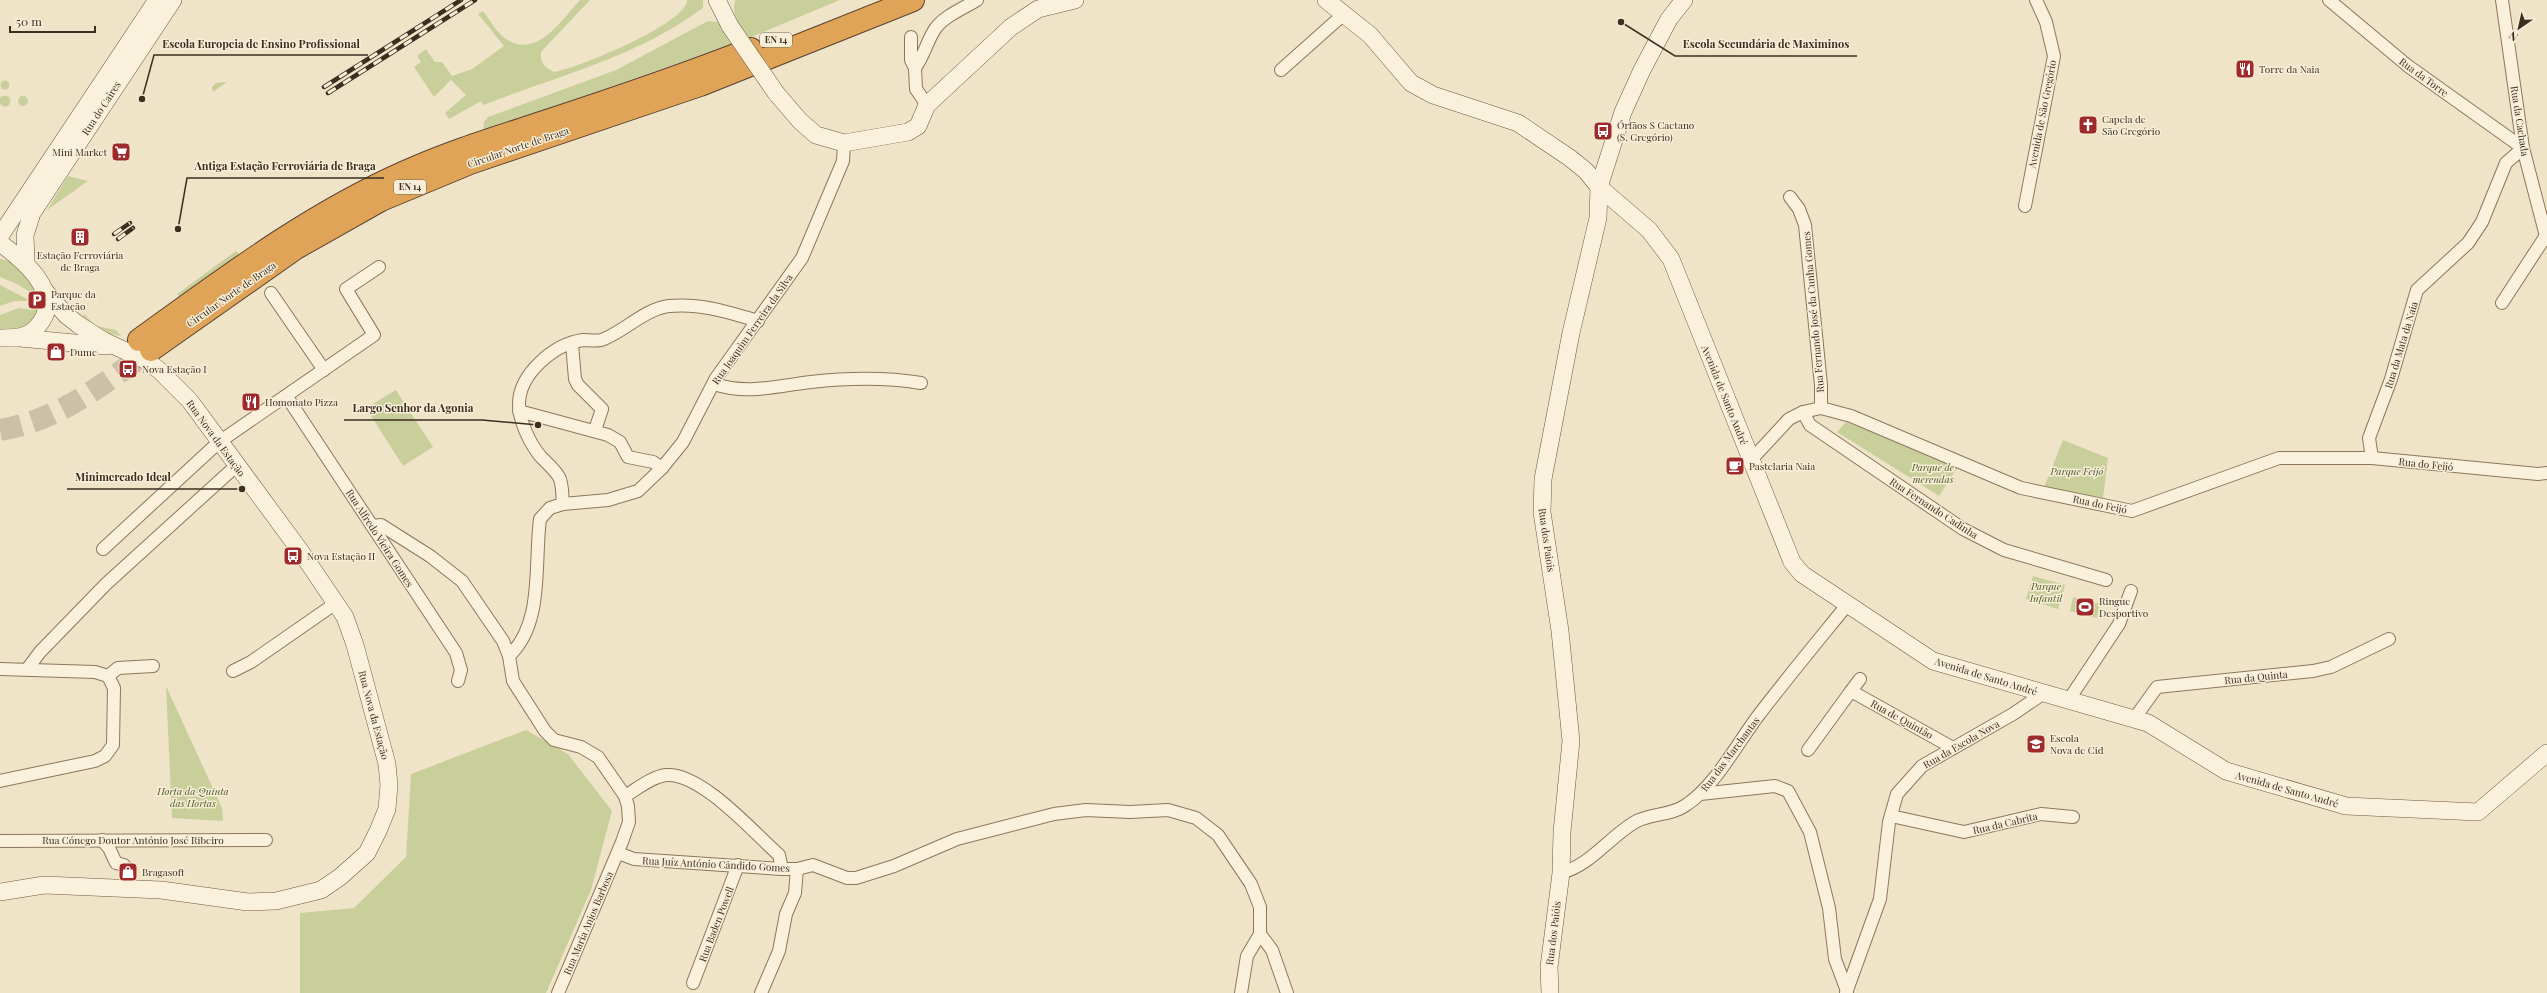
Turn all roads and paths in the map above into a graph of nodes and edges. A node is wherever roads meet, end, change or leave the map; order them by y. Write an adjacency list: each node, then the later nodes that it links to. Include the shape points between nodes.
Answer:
1 (157, 0): 23 (street, Rua do Caires)
2 (173, 0): 27 (street, Rua do Caires, via 32,213 24,235)
3 (874, 0): 36 (highway, Circular Norte de Braga / EN 14, via 719,61 406,171 320,214 278,240)
4 (913, 0): 36 (highway, Circular Norte de Braga / EN 14, via 700,85 470,163 381,200 296,248)
5 (977, 0): 15 (street, via 952,15 936,29 924,56)
6 (1075, 0): 17 (street, via 1038,10 1011,27)
7 (1326, 0): 13 (street, Avenida de Santo André)
8 (1684, 0): 20 (street, Rua dos Paiois, via 1669,19 1642,70 1623,112)
9 (2036, 0): 22 (street, Avenida de São Gregório, via 2046,22 2054,56)
10 (2329, 0): 19 (street, Rua da Torre, via 2408,66)
11 (2502, 0): 19 (street, Rua da Cachada)
12 (721, 2): 18 (street, bridge, via 730,26 776,93 816,135)
13 (1345, 13): 16 (street); 20 (street, Avenida de Santo André, via 1370,35 1412,83 1433,95 1518,123 1570,158 1586,171)
14 (911, 37): 15 (street, via 911,60)
15 (914, 68): 17 (street, via 916,89)
16 (1281, 70)
17 (927, 105): 18 (street, via 918,126 908,132)
18 (844, 143): 32 (street, Rua Joaquim Ferreira da Silva, via 843,160 802,258)
19 (2523, 148): 24 (street, Rua da Cachada); 46 (street, Rua da Mata da Naia, via 2506,163 2482,222 2468,243 2418,290 2391,378 2369,438)
20 (1599, 187): 47 (street, Avenida de Santo André, via 1649,230 1671,259); 87 (street, Rua dos Paiois, via 1598,218 1571,333 1543,479 1542,512 1560,632 1571,741 1562,832)
21 (1790, 197): 41 (street, Rua Fernando José da Cunha Gomes, via 1799,209 1805,225 1821,385)
22 (2024, 206)
23 (0, 236)
24 (2546, 238): 31 (street)
25 (0, 243): 27 (street)
26 (0, 252): 27 (street)
27 (22, 260): 29 (street, Rua Nova da Estação)
28 (379, 267): 37 (street, via 346,288 374,335)
29 (46, 291): 34 (street, via 44,317 30,333); 36 (street, Rua Nova da Estação, via 66,315 83,328)
30 (272, 292): 37 (street)
31 (2502, 303)
32 (758, 321): 35 (street, via 711,308 690,305 667,306 655,310 603,340 583,340); 39 (street, Rua Joaquim Ferreira da Silva)
33 (0, 338): 34 (street, Rua Nova da Estação)
34 (20, 338): 36 (street, Rua Nova da Estação)
35 (572, 344): 42 (street, via 551,355 526,379 520,392); 44 (street, via 575,379 602,408)
36 (138, 346): 45 (street, Rua Nova da Estação, via 145,360 190,401)
37 (324, 370): 40 (street)
38 (921, 382): 39 (street, via 846,380 754,390 733,390)
39 (714, 384): 49 (street, Rua Joaquim Ferreira da Silva, via 683,442)
40 (287, 397): 45 (street); 52 (street, Rua Alfredo Vieira Gomes)
41 (1821, 408): 43 (street, Rua do Feijó); 46 (street, Rua do Feijó, via 1851,416 2021,488 2132,511 2279,458)
42 (519, 411): 44 (street); 51 (street, via 537,451 560,478)
43 (1802, 412): 47 (street, Rua do Feijó, via 1789,419); 54 (street, Rua Fernando Cadinha, via 1810,425 1963,529 2004,550)
44 (595, 430): 49 (street, via 620,442 628,457 653,462)
45 (219, 442): 48 (street, Rua Nova da Estação); 53 (street)
46 (2372, 458): 50 (street, Rua do Feijó, via 2458,468)
47 (1751, 460): 57 (street, Avenida de Santo André, via 1792,562 1802,574)
48 (236, 466): 56 (street, Rua Nova da Estação); 61 (street, via 106,584 40,652)
49 (662, 468): 51 (street, Rua Joaquim Ferreira da Silva, via 638,491 608,500)
50 (2547, 473)
51 (563, 504): 59 (street, Rua Joaquim Ferreira da Silva, via 550,508 540,519 536,588 530,623 520,645)
52 (372, 526): 59 (street, via 387,529 430,556 462,581 499,635); 66 (street, Rua Alfredo Vieira Gomes, via 456,653 461,670)
53 (103, 549)
54 (2106, 580)
55 (2131, 591): 69 (street, via 2119,624)
56 (336, 603): 63 (street, via 251,662); 88 (street, Rua Nova da Estação, via 345,617 355,645 380,734 389,785 387,809 375,838 367,853 340,877 321,890 276,901 248,902 161,890 52,885)
57 (1847, 604): 68 (street, Avenida de Santo André, via 1933,661); 75 (street, Rua das Marchantas)
58 (2389, 639): 70 (street, Rua da Quinta, via 2331,667 2313,671 2157,687)
59 (509, 656): 76 (street, via 513,680 554,740 581,747 598,757)
60 (153, 666): 64 (street, via 118,668)
61 (28, 668): 62 (street); 64 (street, via 95,672)
62 (0, 669)
63 (233, 671)
64 (108, 676): 74 (street, via 114,688 113,745 105,756)
65 (1860, 679): 67 (street)
66 (458, 681)
67 (1851, 691): 71 (street, Rua de Quintão); 72 (street)
68 (2044, 693): 69 (street, Avenida de Santo André); 71 (street, Rua da Escola Nova)
69 (2068, 701): 70 (street, Avenida de Santo André)
70 (2134, 719): 73 (street, Avenida de Santo André, via 2148,723 2226,771 2346,806 2478,812)
71 (1953, 748): 77 (street, Rua da Escola Nova, via 1922,766 1908,780 1897,794)
72 (1808, 750)
73 (2547, 753)
74 (0, 781)
75 (1700, 794): 87 (street, Rua das Marchantas, via 1674,812 1650,816 1635,822 1594,856 1575,869); 91 (street, via 1775,786 1788,791 1810,832 1830,908 1835,959)
76 (625, 796): 82 (street, Rua Maria Anjos Barbosa, via 629,822); 85 (street, via 653,779 666,776 692,782 710,792 779,855)
77 (1891, 816): 78 (street, Rua da Cabrita, via 1964,832 2041,814); 91 (street, Rua da Escola Nova, via 1884,853 1880,899)
78 (2073, 817)
79 (102, 840): 80 (street, Rua Cónego Doutor António José Ribeiro); 81 (street, Rua Cónego Doutor António José Ribeiro); 83 (street, via 116,863)
80 (266, 840)
81 (0, 841)
82 (618, 853): 84 (street, Rua Juíz António Cândido Gomes, via 634,859); 92 (street, Rua Maria Anjos Barbosa)
83 (124, 865)
84 (738, 865): 85 (street, Rua Juíz António Cândido Gomes); 90 (street, Rua Baden Powell)
85 (782, 869): 86 (street, Rua Juíz António Cândido Gomes)
86 (797, 869): 89 (street, Rua Juíz António Cândido Gomes, via 813,865 847,878 856,878 894,866 957,839 1054,814 1086,810 1168,810 1196,818 1218,835 1229,849 1251,884 1260,907); 93 (street, via 795,893 786,914 780,951)
87 (1561, 873): 96 (street, Rua dos Paióis, via 1549,967)
88 (0, 892)
89 (1260, 934): 94 (street, via 1246,956); 95 (street, via 1272,950)
90 (693, 983)
91 (1847, 992)
92 (558, 993)
93 (761, 993)
94 (1241, 993)
95 (1287, 993)
96 (1550, 993)

